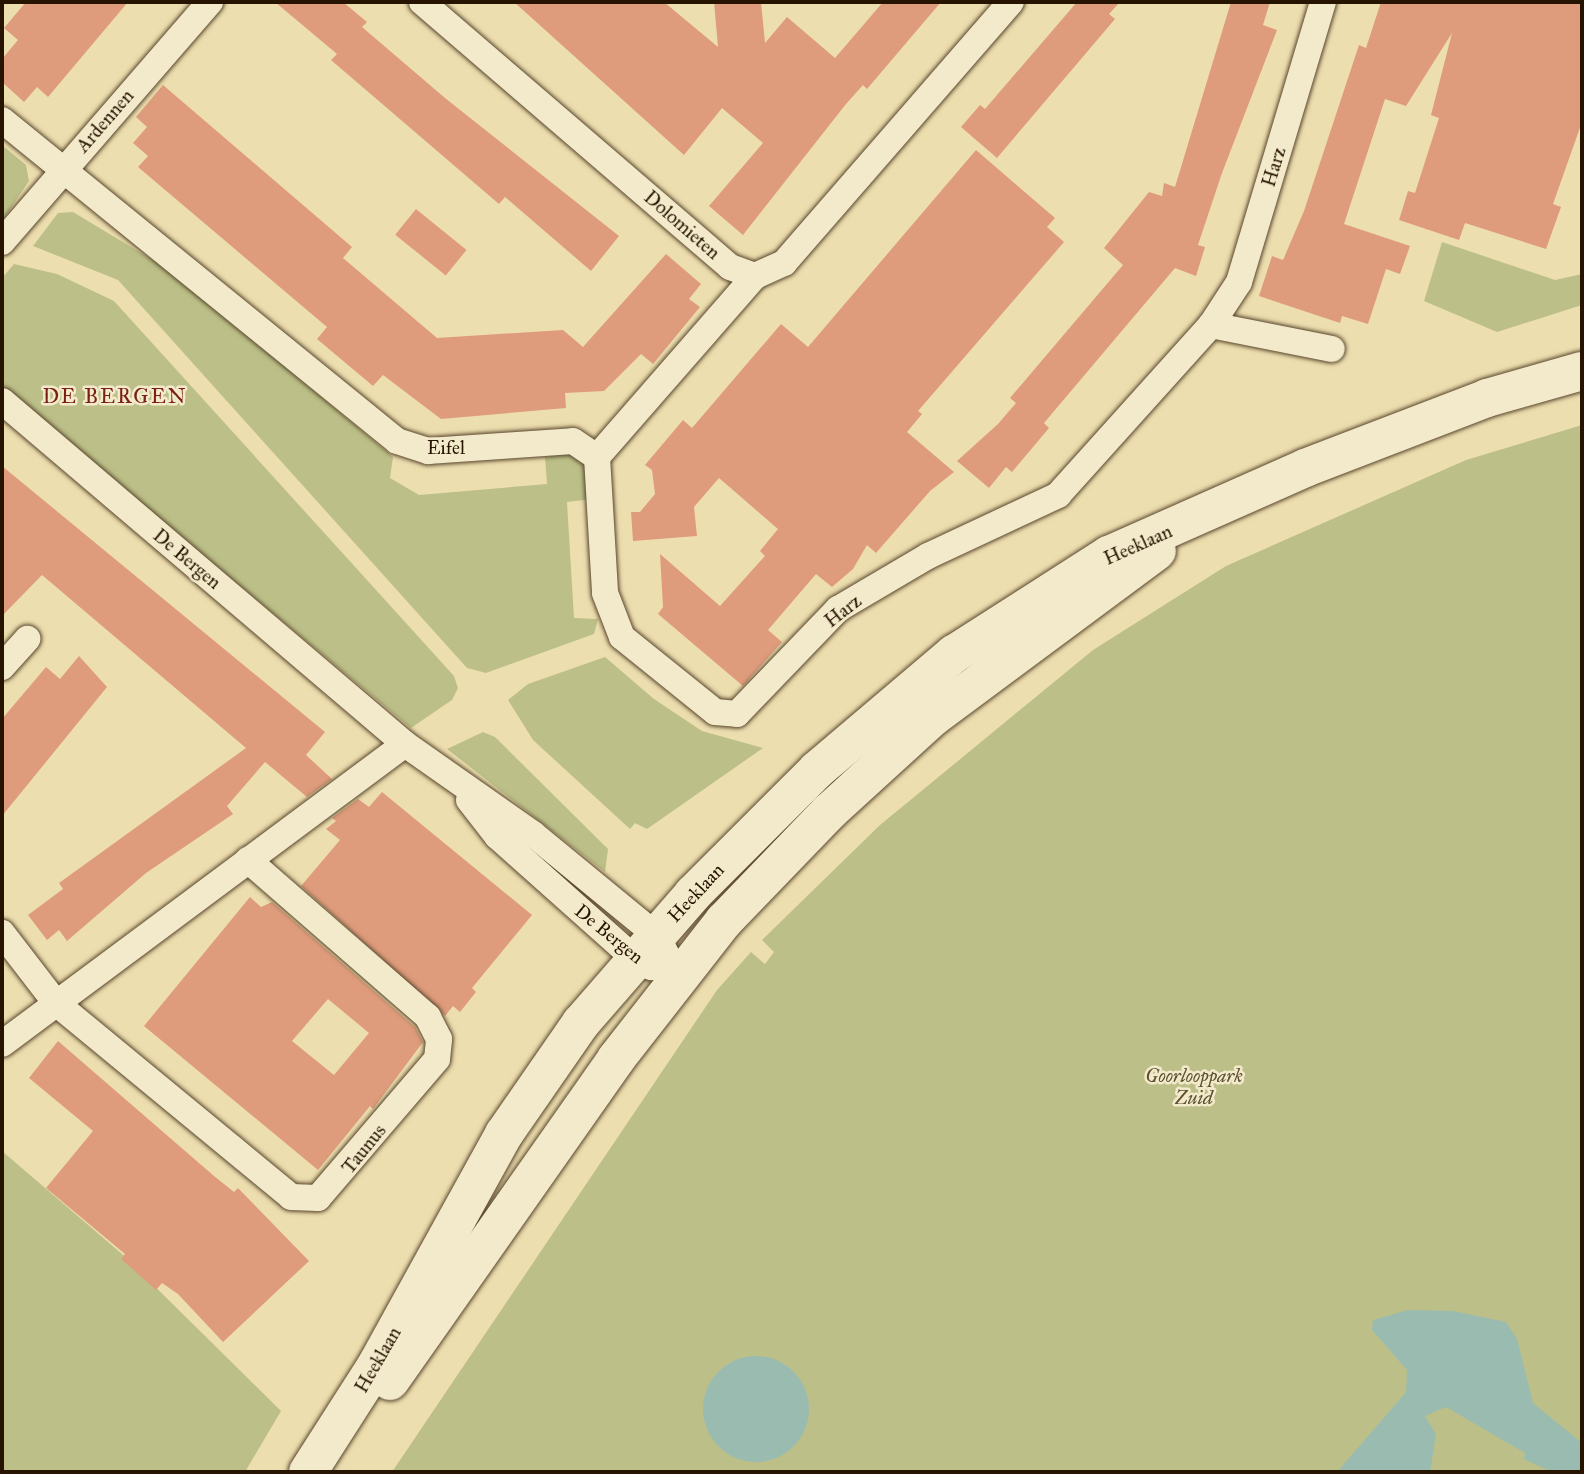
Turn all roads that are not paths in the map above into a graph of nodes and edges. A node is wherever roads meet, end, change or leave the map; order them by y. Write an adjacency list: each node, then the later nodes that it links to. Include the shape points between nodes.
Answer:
1 (210, 2): 6 (street, Ardennen)
2 (422, 2): 8 (street, Dolomieten, via 730,267)
3 (1011, 2): 8 (street, via 784,263)
4 (1323, 2): 9 (street, Harz, via 1239,282)
5 (2, 120): 6 (street, Eifel)
6 (62, 169): 7 (street, Ardennen); 13 (street, Eifel, via 397,441 428,451 573,441)
7 (2, 242)
8 (755, 276): 13 (street)
9 (1211, 325): 10 (street); 13 (street, Harz, via 1058,495 928,556 838,610 737,714 715,712 622,637 605,593)
10 (1332, 349)
11 (1582, 371): 14 (main road, Heeklaan, via 1487,398 1318,463)
12 (2, 401): 17 (street, De Bergen)
13 (597, 457)
14 (1200, 519): 20 (main road, Heeklaan, via 1109,555 954,654 817,770); 21 (main road, Heeklaan, via 932,718 830,812 724,921)
15 (27, 639): 16 (street)
16 (2, 667)
17 (405, 744): 18 (street); 20 (street, De Bergen, via 533,834)
18 (247, 860): 22 (street); 22 (street, Taunus, via 428,1017 439,1038 437,1059 318,1198 291,1197)
19 (2, 933): 22 (street)
20 (646, 948): 21 (street, De Bergen); 24 (main road, Heeklaan, via 581,1023 504,1134)
21 (679, 979): 24 (main road, Heeklaan, via 608,1070 398,1374)
22 (56, 1003): 23 (street)
23 (2, 1044)
24 (345, 1417): 25 (main road, Heeklaan)
25 (308, 1472)

